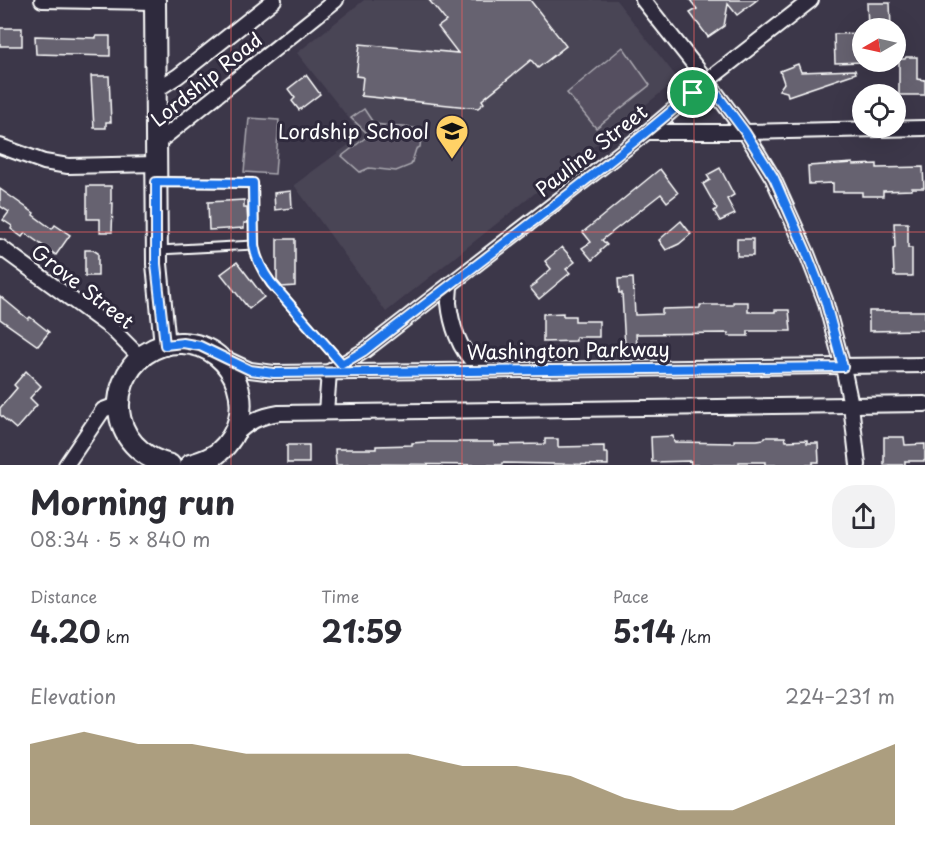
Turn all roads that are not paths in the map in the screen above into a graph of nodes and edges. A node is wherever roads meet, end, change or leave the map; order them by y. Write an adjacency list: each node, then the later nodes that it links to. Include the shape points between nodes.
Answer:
1 (42, 0): 6 (street)
2 (274, 0): 8 (street, Lordship Road)
3 (336, 0): 12 (street, Lordship Road)
4 (643, 0): 7 (street)
5 (811, 0): 7 (street, Pauline Street)
6 (155, 1): 8 (main road)
7 (707, 81): 10 (street, Pauline Street); 11 (street)
8 (156, 90): 12 (main road)
9 (925, 128): 11 (street)
10 (647, 132): 11 (street); 18 (street, Pauline Street)
11 (745, 132): 23 (street, via 774,178 806,251 825,300)
12 (156, 143): 14 (main road)
13 (0, 146): 14 (street, via 44,162)
14 (156, 173): 15 (lane, via 253,183); 17 (main road)
15 (254, 245): 17 (lane); 24 (lane, via 271,283)
16 (0, 247): 21 (street, Grove Street, via 111,328)
17 (156, 250): 19 (main road)
18 (450, 284): 24 (street, Pauline Street); 25 (street, via 449,302 458,338 474,362)
19 (165, 345): 20 (main road, via 200,346); 21 (main road)
20 (215, 354): 26 (street, via 250,370); 31 (main road, via 231,371 240,394 240,417)
21 (141, 357): 27 (main road, via 121,386)
22 (925, 365): 23 (street, Washington Parkway)
23 (843, 367): 25 (street, Washington Parkway); 29 (street)
24 (345, 368): 25 (street, Washington Parkway); 26 (street, Pauline Street)
25 (487, 370)
26 (329, 372): 30 (street)
27 (119, 404): 33 (street, via 103,410); 34 (main road, via 128,437 140,451)
28 (925, 404): 29 (street)
29 (850, 405): 30 (street); 35 (street)
30 (326, 412): 31 (street, via 279,412 264,416)
31 (230, 439): 32 (main road)
32 (200, 464)
33 (66, 465)
34 (170, 465)
35 (858, 465)

